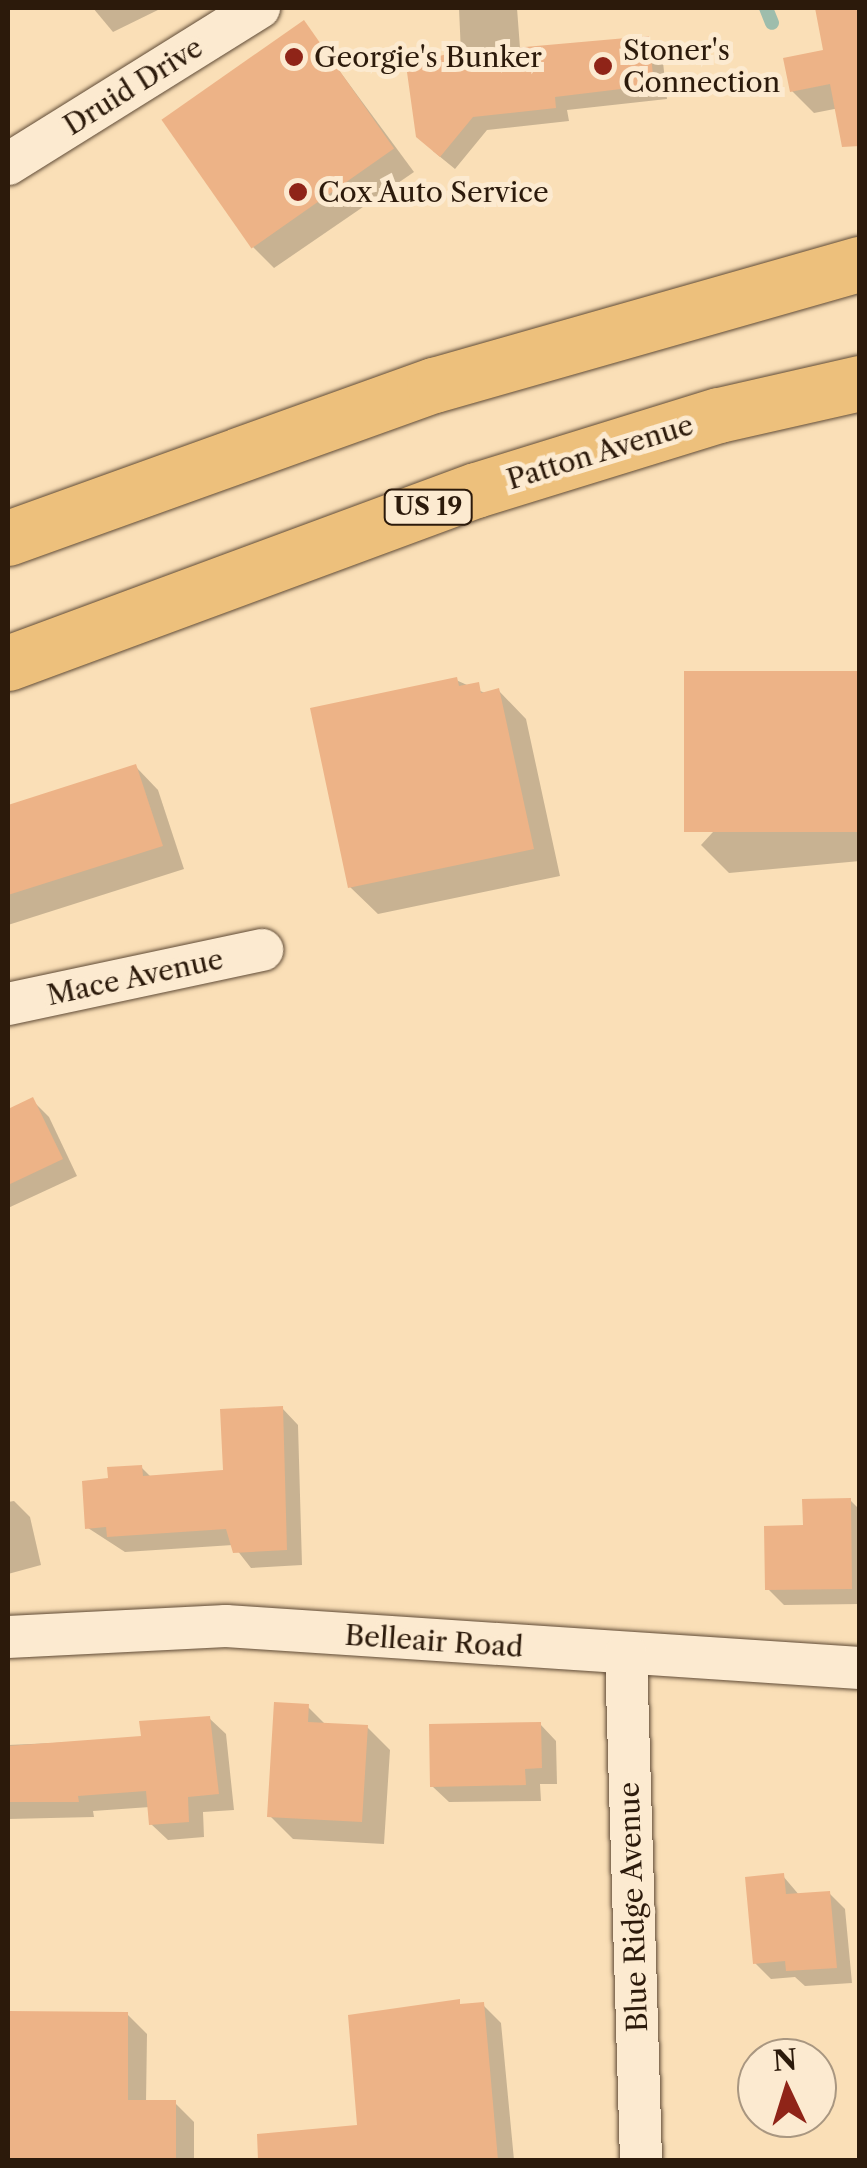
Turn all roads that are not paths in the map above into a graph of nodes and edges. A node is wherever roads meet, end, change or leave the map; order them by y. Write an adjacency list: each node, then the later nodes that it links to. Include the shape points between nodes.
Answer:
1 (259, 8): 2 (street, Druid Drive)
2 (8, 164)
3 (860, 264): 5 (main road, via 434,385)
4 (860, 384): 6 (main road, Patton Avenue / US 19, via 719,415 476,490)
5 (8, 538)
6 (8, 663)
7 (262, 950): 8 (street, Mace Avenue)
8 (8, 1004)
9 (8, 1637): 10 (street, Belleair Road, via 226,1626)
10 (626, 1654): 11 (street, Belleair Road); 12 (street, Blue Ridge Avenue)
11 (860, 1668)
12 (641, 2160)

